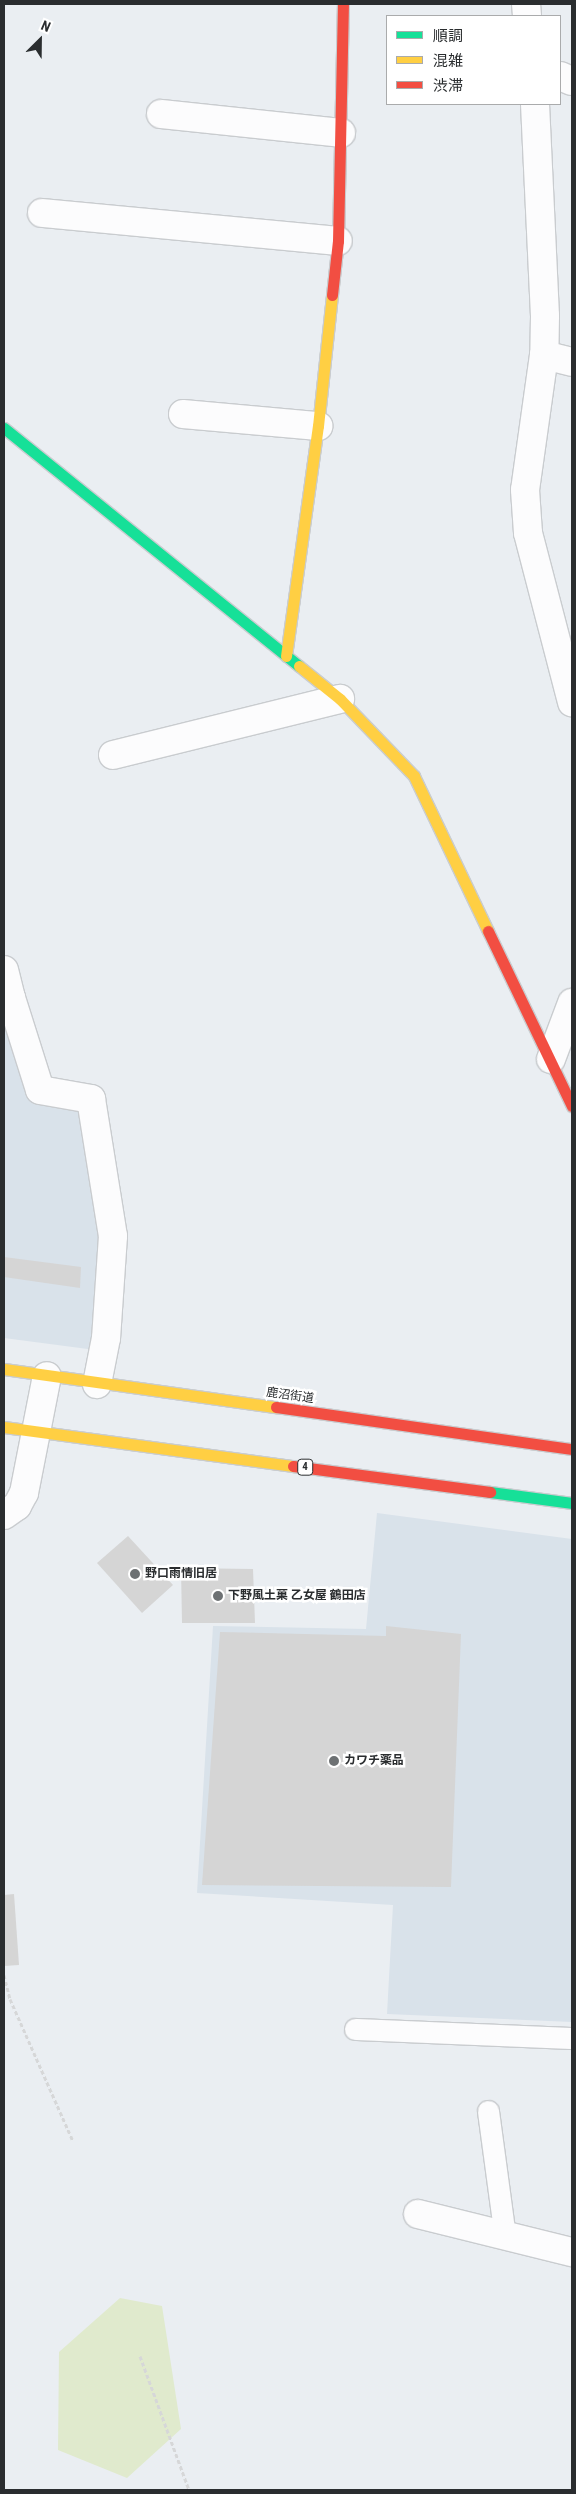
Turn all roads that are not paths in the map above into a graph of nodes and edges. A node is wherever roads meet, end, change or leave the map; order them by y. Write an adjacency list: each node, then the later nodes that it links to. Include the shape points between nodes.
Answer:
1 (343, 4): 4 (street)
2 (534, 105): 7 (street, via 545,316)
3 (161, 114): 4 (street)
4 (341, 132): 6 (street)
5 (42, 213): 6 (street)
6 (338, 241): 10 (street)
7 (544, 355): 8 (street); 14 (street, via 525,490 528,533)
8 (572, 362)
9 (183, 414): 10 (street)
10 (318, 426): 12 (street)
11 (4, 428): 12 (street)
12 (286, 656): 13 (street)
13 (340, 699): 15 (street); 19 (street, via 414,776)
14 (572, 702)
15 (113, 755)
16 (4, 970): 17 (street)
17 (8, 997): 23 (street, via 40,1090 90,1099 113,1236 106,1338)
18 (572, 1003): 19 (street)
19 (551, 1059): 20 (street)
20 (572, 1106)
21 (4, 1369): 22 (street, 鹿沼街道)
22 (47, 1376): 23 (street, 鹿沼街道); 25 (street)
23 (97, 1384): 26 (street, 鹿沼街道)
24 (4, 1427): 25 (street, 4)
25 (38, 1432): 27 (street, 4); 28 (street, via 24,1493 17,1506)
26 (572, 1449)
27 (572, 1504)
28 (4, 1515)
29 (355, 2029): 30 (lane)
30 (572, 2038)
31 (488, 2112): 33 (lane)
32 (418, 2214): 33 (street)
33 (505, 2236): 34 (street)
34 (572, 2252)

